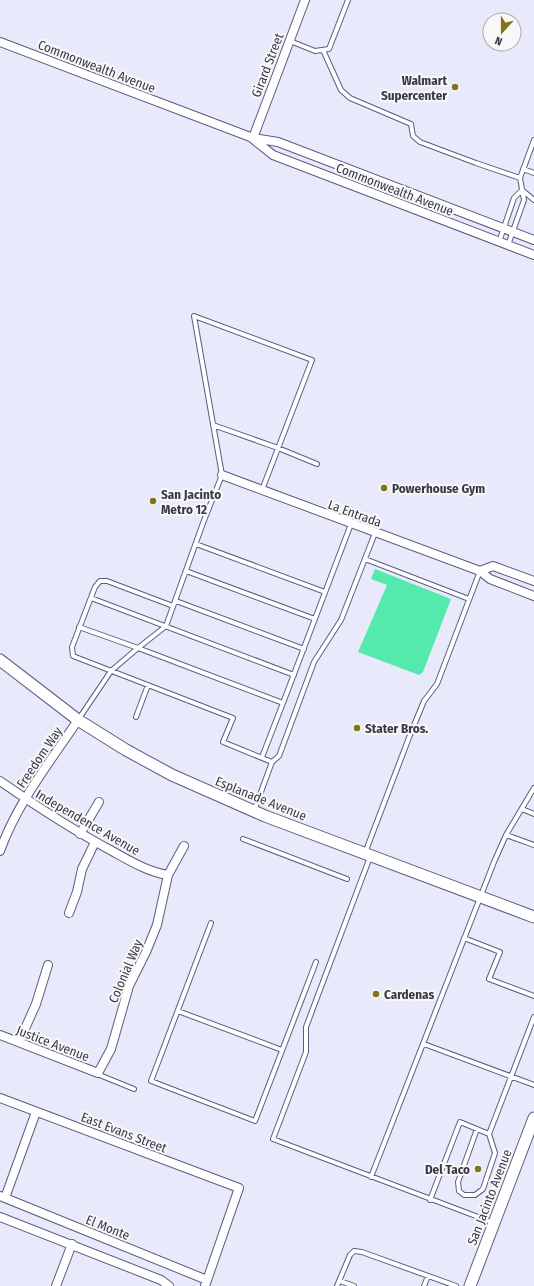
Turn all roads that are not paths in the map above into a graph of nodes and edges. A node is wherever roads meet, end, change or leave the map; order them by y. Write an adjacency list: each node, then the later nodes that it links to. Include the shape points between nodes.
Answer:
1 (304, 0): 3 (street, Girard Street)
2 (348, 0): 5 (lane, via 329,48)
3 (289, 41): 5 (lane, via 315,51); 6 (street, Girard Street)
4 (0, 42): 6 (street, Commonwealth Avenue)
5 (323, 50): 10 (lane, via 341,90 350,98 411,124 413,136 420,142)
6 (252, 138): 13 (street, Commonwealth Avenue, via 278,142); 16 (street, Commonwealth Avenue, via 273,155)
7 (534, 140): 8 (lane)
8 (523, 169): 9 (lane); 10 (lane)
9 (534, 173)
10 (520, 178): 11 (lane)
11 (522, 190): 12 (lane); 13 (lane, via 514,198); 14 (lane, via 524,200)
12 (534, 200)
13 (503, 228): 14 (street, Commonwealth Avenue); 16 (lane)
14 (512, 232): 15 (street, Commonwealth Avenue); 17 (lane)
15 (534, 240)
16 (499, 242): 17 (street, Commonwealth Avenue)
17 (508, 245): 18 (street, Commonwealth Avenue)
18 (534, 255)
19 (213, 425): 20 (lane); 20 (lane, via 194,316 312,360); 22 (lane)
20 (278, 448): 21 (lane); 23 (lane)
21 (317, 464)
22 (222, 475): 23 (street, La Entrada); 26 (lane)
23 (262, 490): 24 (street, La Entrada)
24 (351, 524): 25 (street, La Entrada); 31 (lane)
25 (375, 533): 27 (lane); 29 (street, La Entrada)
26 (196, 544): 28 (lane); 31 (lane)
27 (365, 559): 34 (lane); 50 (lane, via 341,620 314,662 278,756)
28 (186, 571): 35 (lane); 37 (lane)
29 (480, 571): 30 (street, La Entrada, via 493,566); 32 (street, La Entrada, via 490,579); 34 (lane)
30 (534, 581)
31 (325, 592): 37 (lane)
32 (534, 596)
33 (91, 598): 36 (lane, via 100,581 107,581); 38 (lane); 39 (lane)
34 (469, 599): 65 (lane, via 437,684 424,701 415,721)
35 (176, 601): 36 (lane); 41 (lane)
36 (174, 606): 38 (lane)
37 (315, 619): 41 (lane)
38 (166, 626): 40 (lane); 44 (lane)
39 (79, 627): 40 (lane); 43 (lane, via 72,647 73,656)
40 (138, 648): 43 (lane); 46 (lane)
41 (304, 649): 44 (lane)
42 (0, 660): 48 (main road, Esplanade Avenue)
43 (111, 671): 45 (lane); 48 (lane)
44 (294, 675): 46 (lane)
45 (148, 685): 47 (lane); 49 (lane, via 232,718 223,742)
46 (283, 703): 49 (lane)
47 (136, 717)
48 (78, 720): 53 (street, Freedom Way); 56 (main road, Esplanade Avenue, via 172,775)
49 (262, 758): 50 (lane)
50 (272, 762): 56 (lane)
51 (0, 781): 53 (street, Independence Avenue)
52 (534, 788): 55 (lane)
53 (25, 798): 58 (street, Independence Avenue); 64 (street, Freedom Way)
54 (99, 802): 58 (street)
55 (522, 809): 57 (lane); 59 (lane)
56 (254, 811): 65 (main road, Esplanade Avenue)
57 (534, 814)
58 (80, 834): 61 (street, Independence Avenue)
59 (506, 835): 62 (lane); 68 (lane)
60 (243, 839): 67 (lane)
61 (95, 842): 66 (street, Independence Avenue, via 146,869); 69 (street, via 82,869)
62 (534, 845)
63 (184, 846): 66 (street, Colonial Way)
64 (0, 851)
65 (368, 855): 68 (main road, Esplanade Avenue); 92 (lane, via 306,1027 306,1052 273,1139)
66 (168, 876): 82 (street, Colonial Way, via 157,925 129,986 111,1049)
67 (347, 879)
68 (480, 897): 70 (main road, Esplanade Avenue); 72 (lane)
69 (69, 913)
70 (534, 917)
71 (211, 923): 76 (lane)
72 (464, 938): 75 (lane, via 500,952 489,979); 80 (lane)
73 (316, 962): 81 (lane)
74 (48, 965): 79 (street, via 36,1004)
75 (534, 996)
76 (178, 1011): 81 (lane); 81 (lane, via 151,1081 255,1121)
77 (534, 1017): 83 (lane)
78 (0, 1035): 79 (street, Justice Avenue)
79 (19, 1042): 82 (street, Justice Avenue)
80 (424, 1044): 83 (lane); 92 (lane)
81 (282, 1050)
82 (98, 1073): 85 (lane)
83 (510, 1076): 84 (lane); 91 (lane)
84 (534, 1085)
85 (134, 1089)
86 (0, 1098): 87 (street, East Evans Street)
87 (36, 1112): 93 (street); 100 (street, East Evans Street, via 239,1188)
88 (534, 1118): 90 (main road, San Jacinto Avenue)
89 (477, 1129): 91 (lane); 91 (lane, via 457,1187 464,1195 475,1196 483,1189 496,1153); 94 (lane, via 460,1122)
90 (532, 1132): 96 (main road, San Jacinto Avenue)
91 (489, 1134)
92 (371, 1177): 94 (lane)
93 (2, 1197): 100 (street, El Monte)
94 (430, 1200): 96 (lane)
95 (0, 1217): 97 (street)
96 (494, 1223): 107 (main road, San Jacinto Avenue)
97 (72, 1244): 101 (street); 102 (street, via 161,1280)
98 (428, 1276): 99 (lane, via 354,1251); 105 (lane); 106 (lane)
99 (340, 1280): 103 (lane); 104 (lane)
100 (206, 1283)
101 (56, 1286)
102 (169, 1286)
103 (337, 1286)
104 (354, 1286)
105 (424, 1286)
106 (456, 1286)
107 (470, 1286)

